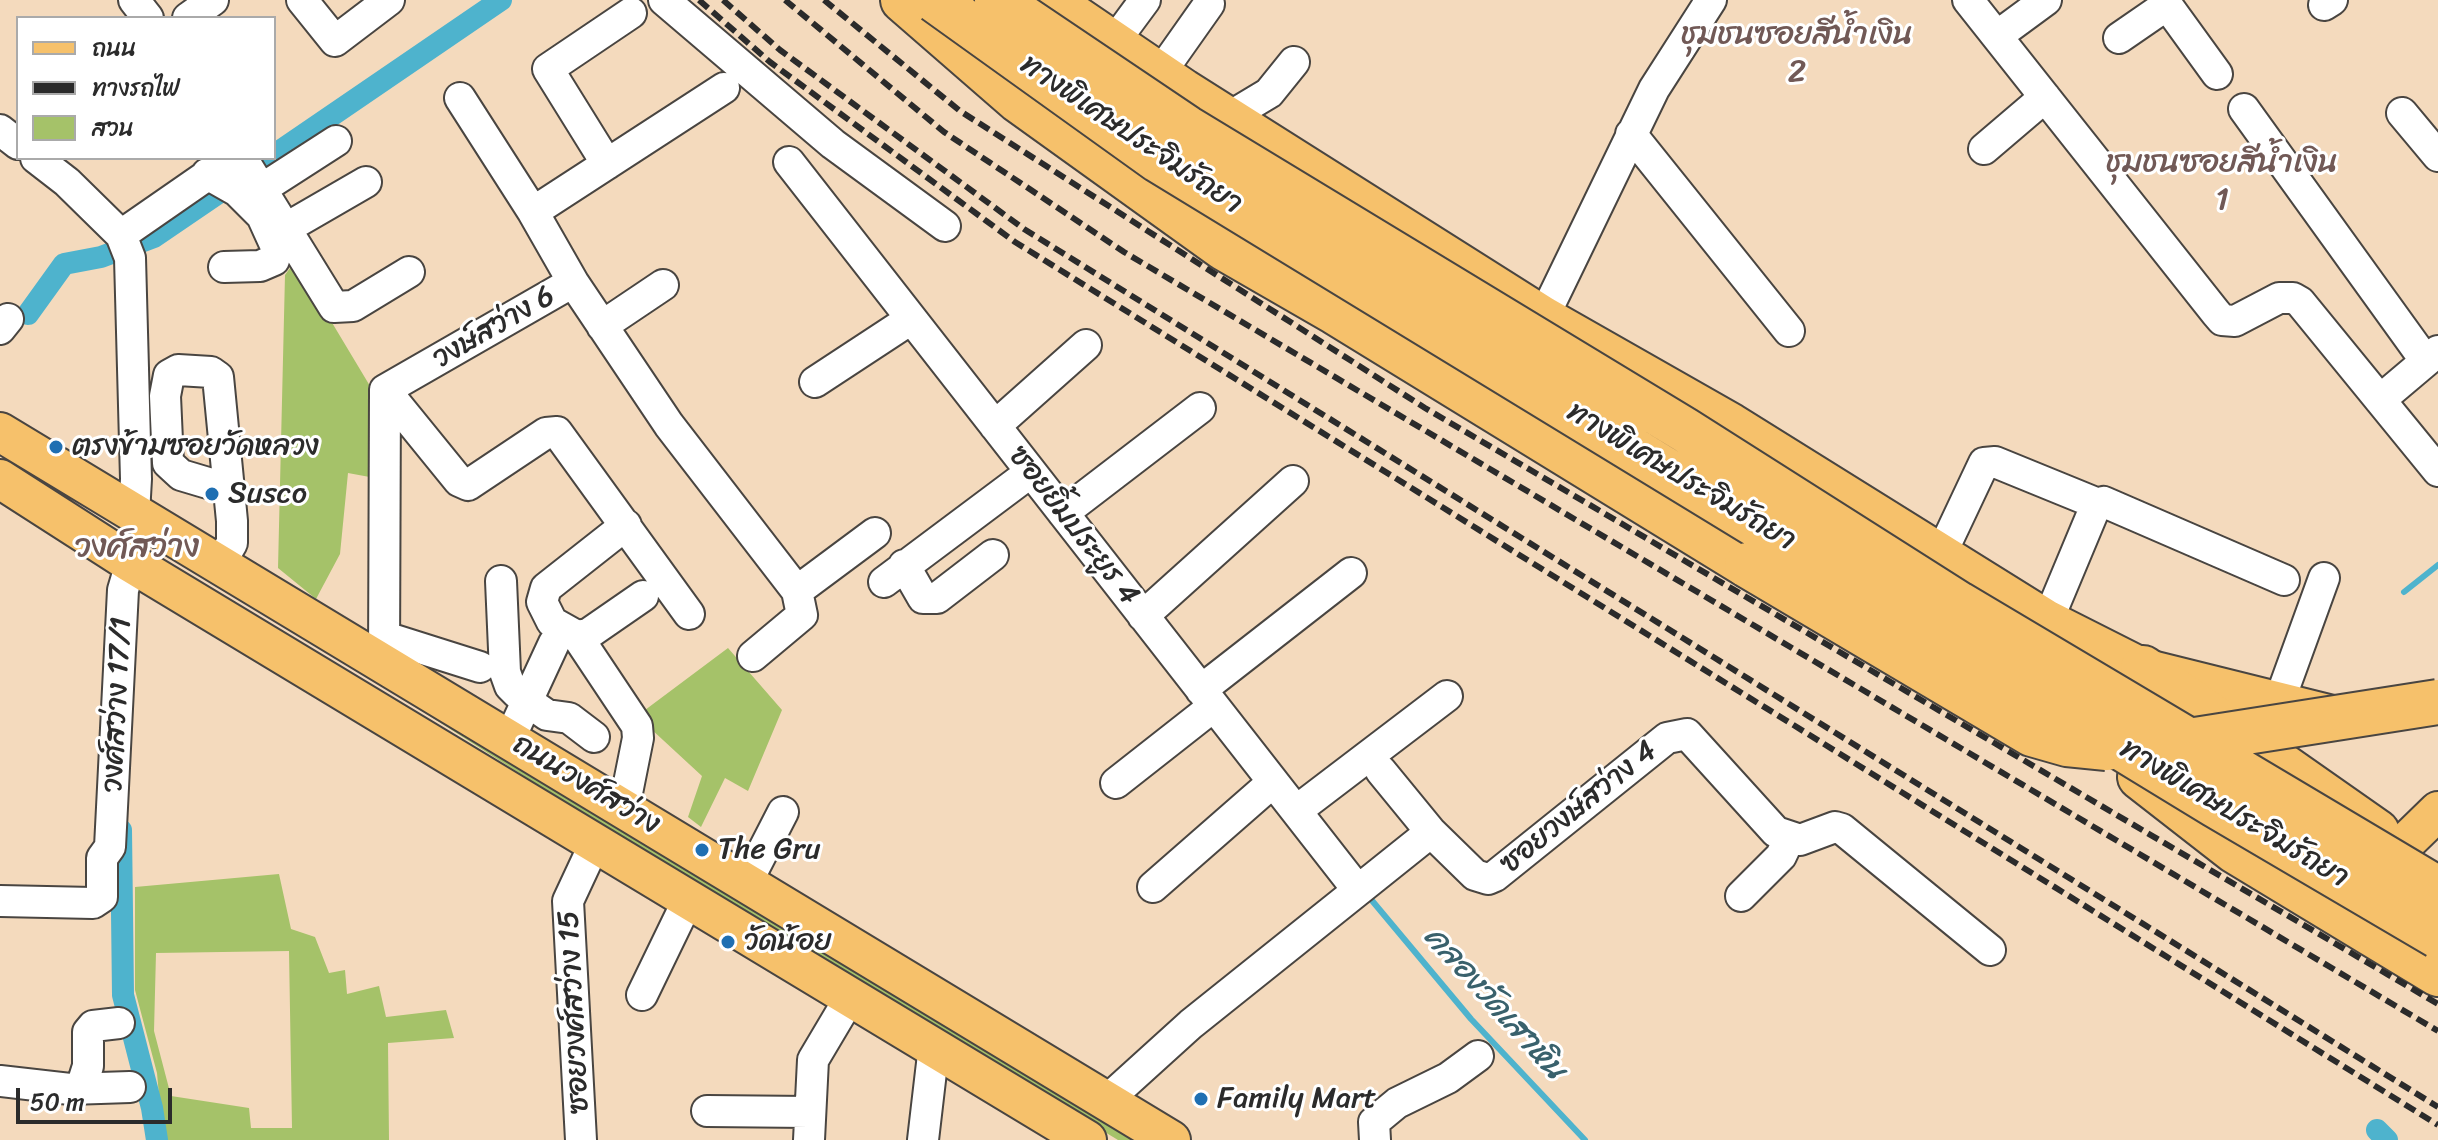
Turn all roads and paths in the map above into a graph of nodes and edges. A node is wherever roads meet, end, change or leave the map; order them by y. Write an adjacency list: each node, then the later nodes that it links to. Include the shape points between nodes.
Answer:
1 (134, 0): 18 (street)
2 (213, 0): 19 (street)
3 (302, 0): 4 (street, via 335,41)
4 (389, 0)
5 (664, 0): 44 (street, via 833,144)
6 (903, 0): 96 (highway, bridge, via 1018,100 1224,248 2032,734 2114,749)
7 (925, 0): 75 (main road, via 1162,151)
8 (935, 0): 119 (highway, ทางพิเศษประจิมรัถยา, bridge, via 1158,160)
9 (997, 0): 115 (highway, ทางพิเศษประจิมรัถยา, bridge, via 1187,128 1685,430 1959,604)
10 (1054, 0): 22 (main road)
11 (1145, 0): 22 (street)
12 (1711, 0): 33 (street)
13 (1968, 0): 20 (street)
14 (2046, 0): 20 (street)
15 (2165, 3): 21 (street); 25 (street)
16 (1209, 4): 24 (street)
17 (631, 13): 40 (street, via 548,69)
18 (146, 16)
19 (191, 16)
20 (1997, 36): 27 (street)
21 (2119, 38)
22 (1114, 42): 24 (main road)
23 (1294, 62): 31 (street, via 1269,93)
24 (1161, 72): 31 (main road)
25 (2217, 74)
26 (724, 88): 40 (street)
27 (2045, 97): 36 (street); 59 (street, via 2222,320 2235,321 2279,298 2293,298)
28 (460, 98): 43 (street, วงษ์สว่าง 6)
29 (2244, 109): 56 (street)
30 (2402, 113): 37 (street)
31 (1229, 117): 51 (main road)
32 (0, 130): 35 (street)
33 (1631, 134): 51 (street); 54 (street)
34 (336, 141): 41 (street)
35 (16, 142)
36 (1984, 149)
37 (2438, 156)
38 (39, 160): 46 (street, via 67,182)
39 (789, 162): 52 (street, ซอยยิ้มประยูร 4)
40 (607, 164): 43 (street)
41 (238, 174): 45 (street); 46 (street); 47 (street, via 277,249 274,260 260,266)
42 (366, 182): 45 (street)
43 (533, 212): 49 (street, วงษ์สว่าง 6)
44 (945, 226)
45 (283, 230): 48 (street, via 334,307 353,306)
46 (125, 245): 70 (street)
47 (224, 267)
48 (409, 272)
49 (573, 282): 53 (street); 58 (street, วงษ์สว่าง 6)
50 (663, 285): 53 (street)
51 (1544, 316): 73 (main road)
52 (911, 319): 57 (street); 61 (street, ซอยยิ้มประยูร 4)
53 (602, 326): 82 (street, via 669,425)
54 (1789, 331)
55 (1086, 345): 61 (street)
56 (2432, 356): 59 (street)
57 (815, 382)
58 (385, 390): 71 (street, via 459,481 468,485 546,433 557,432); 88 (street)
59 (2380, 400): 63 (street)
60 (1200, 408): 69 (street)
61 (995, 426): 64 (street, ซอยยิ้มประยูร 4)
62 (0, 432): 70 (main road, ถนนวงศ์สว่าง)
63 (2434, 457)
64 (1031, 472): 69 (street, ซอยยิ้มประยูร 4); 74 (street, via 894,574 923,598 937,598)
65 (0, 479): 76 (main road, ถนนวงศ์สว่าง)
66 (1293, 481): 85 (street)
67 (228, 489): 77 (street, via 232,543)
68 (2098, 504): 73 (street, via 1995,462 1984,463); 80 (street, via 2104,502); 86 (street)
69 (1063, 513): 85 (street, ซอยยิ้มประยูร 4)
70 (134, 514): 77 (main road, ถนนวงศ์สว่าง)
71 (626, 525): 84 (street); 87 (street, via 546,588 542,602)
72 (875, 533): 82 (street)
73 (1942, 552): 86 (main road)
74 (993, 555)
75 (1857, 560): 110 (main road, via 2283,823 2341,849 2368,854); 121 (highway, via 2235,851)
76 (131, 563): 109 (main road, ถนนวงศ์สว่าง); 118 (street, วงศ์สว่าง 17/1, via 123,590 110,847 102,858 102,897 93,903)
77 (219, 565): 88 (main road, ถนนวงศ์สว่าง)
78 (1351, 573): 94 (street)
79 (2324, 578): 95 (street)
80 (2284, 580)
81 (501, 581): 93 (street, via 505,672 510,686)
82 (797, 591): 89 (street, via 802,615)
83 (643, 596): 87 (street, via 588,634)
84 (689, 614)
85 (1143, 616): 94 (street, ซอยยิ้มประยูร 4)
86 (2048, 620): 91 (main road)
87 (565, 640): 93 (street); 103 (street, via 637,726)
88 (384, 651): 90 (street); 99 (main road, ถนนวงศ์สว่าง)
89 (753, 656)
90 (480, 667)
91 (2143, 668): 95 (main road); 110 (highway)
92 (1447, 696): 104 (street)
93 (528, 697): 98 (street, via 547,715 569,718); 99 (street)
94 (1207, 698): 101 (street, ซอยยิ้มประยูร 4); 102 (street)
95 (2279, 702): 97 (main road, via 2369,723)
96 (2438, 702)
97 (2438, 710)
98 (594, 737)
99 (510, 738): 103 (main road, ถนนวงศ์สว่าง)
100 (1381, 771): 107 (street, ซอยวงษ์สว่าง 4)
101 (1273, 782): 104 (street, ซอยยิ้มประยูร 4); 113 (street)
102 (1116, 783)
103 (624, 808): 112 (main road, ถนนวงศ์สว่าง)
104 (1296, 811): 114 (street, ซอยยิ้มประยูร 4)
105 (2438, 811): 110 (main road)
106 (783, 812): 112 (street)
107 (1431, 832): 108 (street, ซอยวงษ์สว่าง 4, via 1481,878 1495,876 1667,738 1687,734 1776,832); 114 (street)
108 (1789, 839): 116 (street, via 1781,856); 120 (street, via 1842,829)
109 (596, 841): 117 (main road, ถนนวงศ์สว่าง); 133 (street, ซอยวงศ์สว่าง 15, via 568,901)
110 (2400, 848): 111 (highway)
111 (2438, 881)
112 (747, 882): 130 (main road, ถนนวงศ์สว่าง)
113 (1153, 887)
114 (1357, 889): 130 (street)
115 (2438, 889)
116 (1741, 896)
117 (689, 898): 122 (street); 123 (main road, ถนนวงศ์สว่าง)
118 (0, 901)
119 (2438, 936)
120 (1990, 950)
121 (2438, 974)
122 (642, 995)
123 (851, 996): 125 (main road, ถนนวงศ์สว่าง); 132 (street, via 813,1060)
124 (119, 1023): 129 (street, via 93,1026 88,1032 88,1066)
125 (934, 1046): 134 (street); 135 (main road, ถนนวงศ์สว่าง)
126 (1478, 1056): 137 (street, via 1397,1103 1374,1122)
127 (0, 1081): 129 (street)
128 (130, 1087): 129 (street)
129 (81, 1088)
130 (1106, 1101): 136 (main road, ถนนวงศ์สว่าง)
131 (707, 1111): 132 (street)
132 (809, 1126)
133 (581, 1140)
134 (923, 1140)
135 (1087, 1140)
136 (1171, 1140)
137 (1375, 1140)

